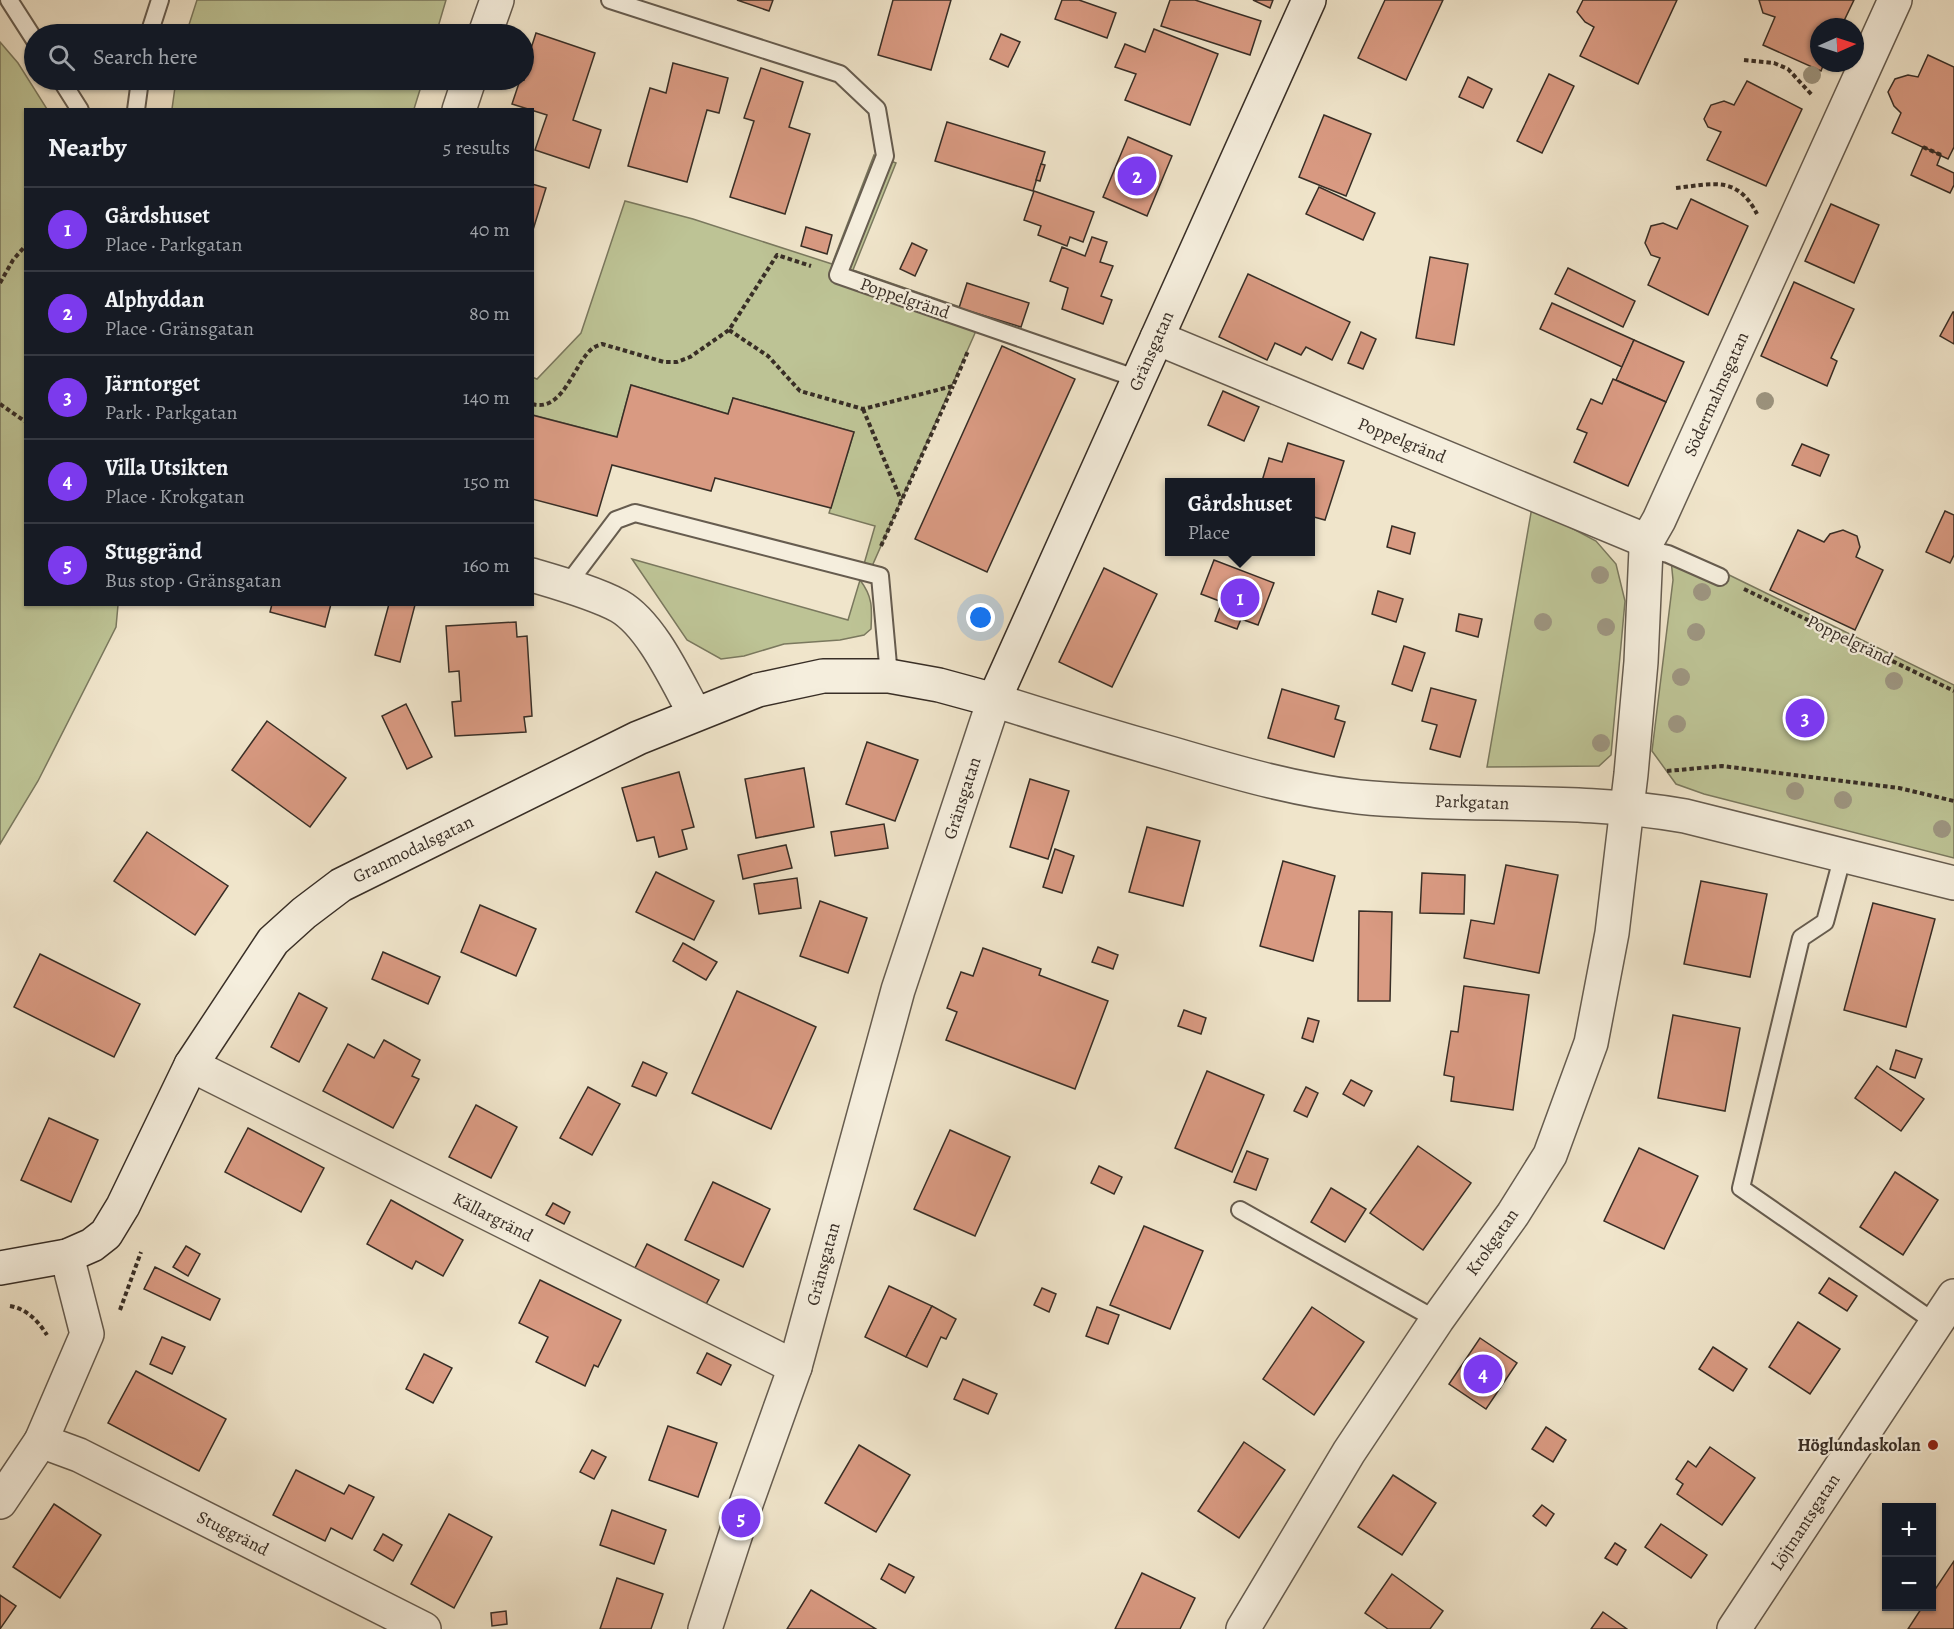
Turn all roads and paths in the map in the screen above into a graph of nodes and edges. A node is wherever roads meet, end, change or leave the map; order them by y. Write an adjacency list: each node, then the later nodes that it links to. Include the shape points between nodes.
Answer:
1 (9, 0): 7 (lane)
2 (160, 0): 8 (lane)
3 (497, 0): 9 (street)
4 (610, 0): 23 (lane, Poppelgränd, via 840,74 878,109 885,156)
5 (1309, 0): 27 (street, Gränsgatan)
6 (1895, 0): 35 (street, Södermalmsgatan)
7 (24, 24)
8 (152, 24)
9 (489, 24)
10 (1744, 60): 14 (path, via 1774,63 1788,69)
11 (67, 90): 15 (lane)
12 (139, 90): 16 (lane)
13 (466, 90): 17 (street)
14 (1818, 102)
15 (79, 108)
16 (136, 108)
17 (460, 108)
18 (1923, 147): 19 (path)
19 (1941, 155)
20 (1676, 188): 21 (path, via 1728,184 1750,201)
21 (1761, 221)
22 (24, 247): 24 (path)
23 (838, 275): 25 (lane, Poppelgränd); 26 (path, via 777,255)
24 (0, 283)
25 (979, 324): 28 (lane, Poppelgränd); 29 (path)
26 (729, 330): 31 (path, via 677,362 664,362 602,344 591,349 553,401); 32 (path, via 768,356 800,391)
27 (1157, 338): 28 (street, Gränsgatan); 35 (street, Poppelgränd)
28 (1138, 379): 42 (street, Gränsgatan)
29 (953, 386): 32 (path); 34 (path)
30 (0, 405): 33 (path)
31 (534, 405)
32 (863, 409): 34 (path)
33 (24, 421)
34 (901, 501): 36 (path)
35 (1647, 545): 38 (lane, Poppelgränd); 44 (street, Södermalmsgatan)
36 (869, 573): 39 (lane, via 635,513 616,520); 40 (lane, via 880,576)
37 (534, 576): 39 (street)
38 (1720, 577): 41 (path, Poppelgränd)
39 (567, 585): 43 (street, via 620,607 649,633)
40 (889, 676): 42 (street, Granmodalsgatan); 43 (street, Granmodalsgatan, via 823,676 758,690)
41 (1954, 691)
42 (994, 700): 44 (street, Parkgatan, via 1272,782 1358,796); 54 (street, Gränsgatan, via 898,990)
43 (695, 714): 47 (street, Granmodalsgatan, via 638,738 341,885 273,941)
44 (1627, 810): 45 (street, Parkgatan, via 1685,816); 52 (street, Krokgatan, via 1612,933 1591,1043 1550,1155)
45 (1843, 855): 46 (street, Parkgatan); 53 (lane, via 1825,922 1801,938 1741,1188)
46 (1954, 883)
47 (191, 1065): 49 (street, Granmodalsgatan, via 106,1234); 54 (street, Källargränd)
48 (1240, 1210): 52 (lane)
49 (67, 1256): 50 (street, Granmodalsgatan); 55 (street, via 87,1334)
50 (0, 1268)
51 (1954, 1296): 53 (street, Löjtnantsgatan)
52 (1437, 1320): 60 (street, Krokgatan, via 1349,1452)
53 (1935, 1323): 57 (street, Löjtnantsgatan)
54 (795, 1367): 59 (street, Gränsgatan)
55 (41, 1440): 56 (street); 58 (street, Stuggränd, via 79,1455)
56 (0, 1502)
57 (1737, 1628)
58 (424, 1629)
59 (705, 1629)
60 (1243, 1629)

